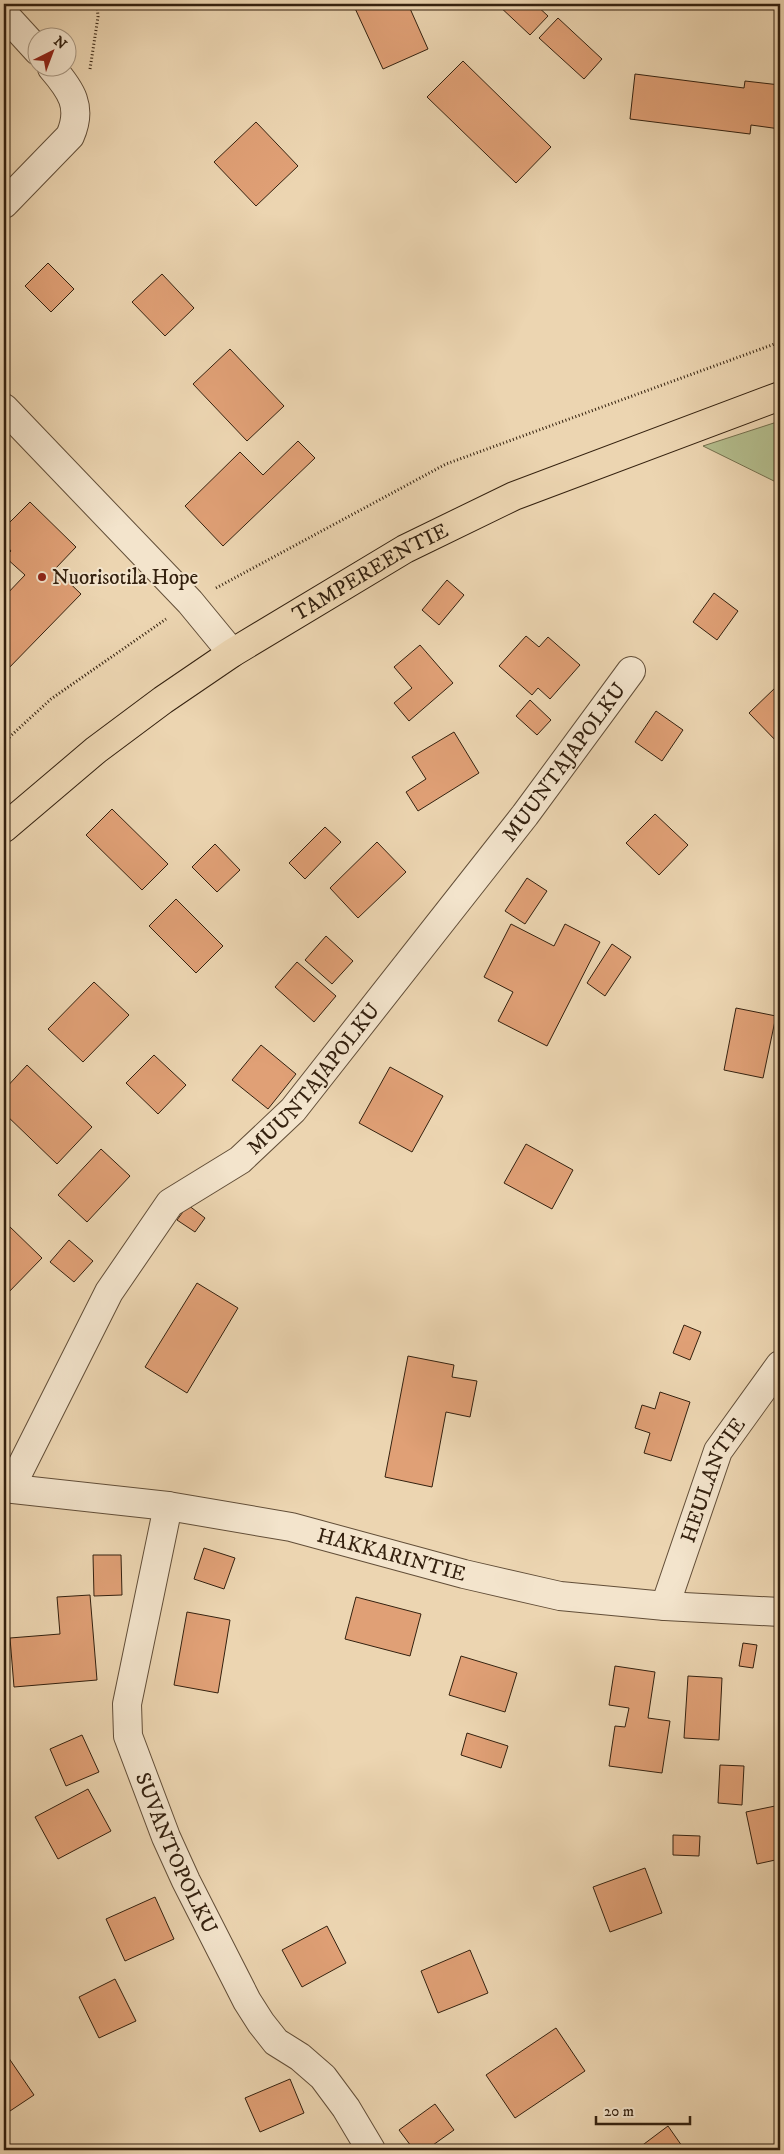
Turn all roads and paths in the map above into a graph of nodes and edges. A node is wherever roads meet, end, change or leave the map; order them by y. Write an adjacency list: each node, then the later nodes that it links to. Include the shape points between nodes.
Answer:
1 (97, 4): 5 (path, via 89,76)
2 (4, 14): 3 (street)
3 (28, 40)
4 (61, 78): 5 (street)
5 (77, 109): 6 (street, via 76,123 70,136)
6 (4, 204)
7 (780, 342): 10 (path, via 446,464)
8 (780, 396): 11 (main road, TAMPEREENTIE, via 514,496 405,549)
9 (4, 408): 10 (street)
10 (190, 602): 11 (street); 13 (path, via 51,699)
11 (232, 653): 14 (main road, TAMPEREENTIE, via 96,750)
12 (631, 671): 16 (street, MUUNTAJAPOLKU, via 525,815 294,1110 240,1160 170,1204 109,1292)
13 (4, 742)
14 (4, 828)
15 (780, 1365): 18 (street, HEULANTIE, via 718,1451)
16 (7, 1488): 17 (street, HAKKARINTIE)
17 (168, 1506): 18 (street, HAKKARINTIE, via 291,1527 552,1595); 20 (street, SUVANTOPOLKU, via 127,1704 128,1736 166,1837 247,2001 276,2042 323,2077)
18 (665, 1606): 19 (street, HAKKARINTIE)
19 (780, 1612)
20 (371, 2150)

